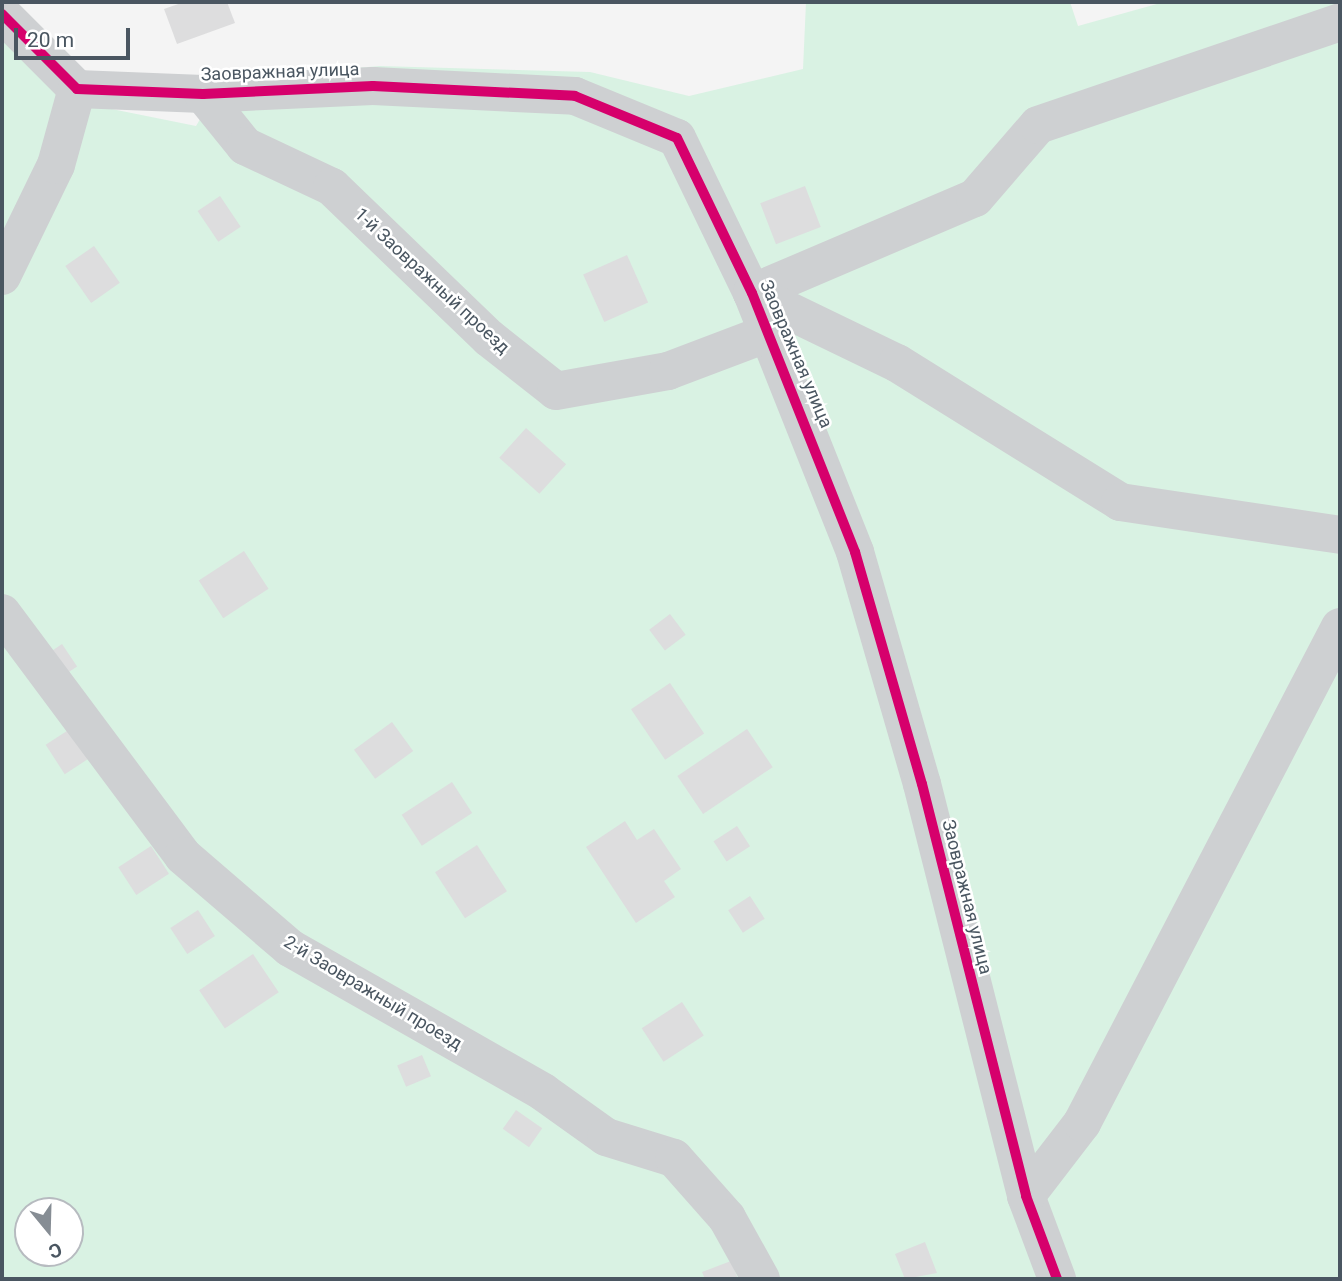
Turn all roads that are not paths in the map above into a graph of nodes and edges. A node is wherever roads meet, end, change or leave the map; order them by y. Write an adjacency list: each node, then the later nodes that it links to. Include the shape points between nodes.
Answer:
1 (2, 14): 3 (street)
2 (1340, 22): 6 (street, via 1038,125 975,198)
3 (77, 89): 4 (street, Заовражная улица); 5 (street, via 56,164)
4 (203, 94): 6 (street, Заовражная улица, via 373,86 575,96 677,138); 7 (street, 1-й Заовражный проезд, via 245,146 332,187 489,338 555,391 668,372)
5 (2, 276)
6 (752, 293): 7 (street, Заовражная улица); 8 (street, via 897,363 1120,502)
7 (766, 334): 11 (street, Заовражная улица, via 855,552 922,784)
8 (1340, 535)
9 (2, 613): 12 (street, 2-й Заовражный проезд, via 183,856 290,948 543,1093 606,1137 674,1157 727,1219)
10 (1340, 627): 11 (street, via 1082,1123)
11 (1026, 1196): 13 (street, Заовражная улица)
12 (761, 1279)
13 (1057, 1279)

